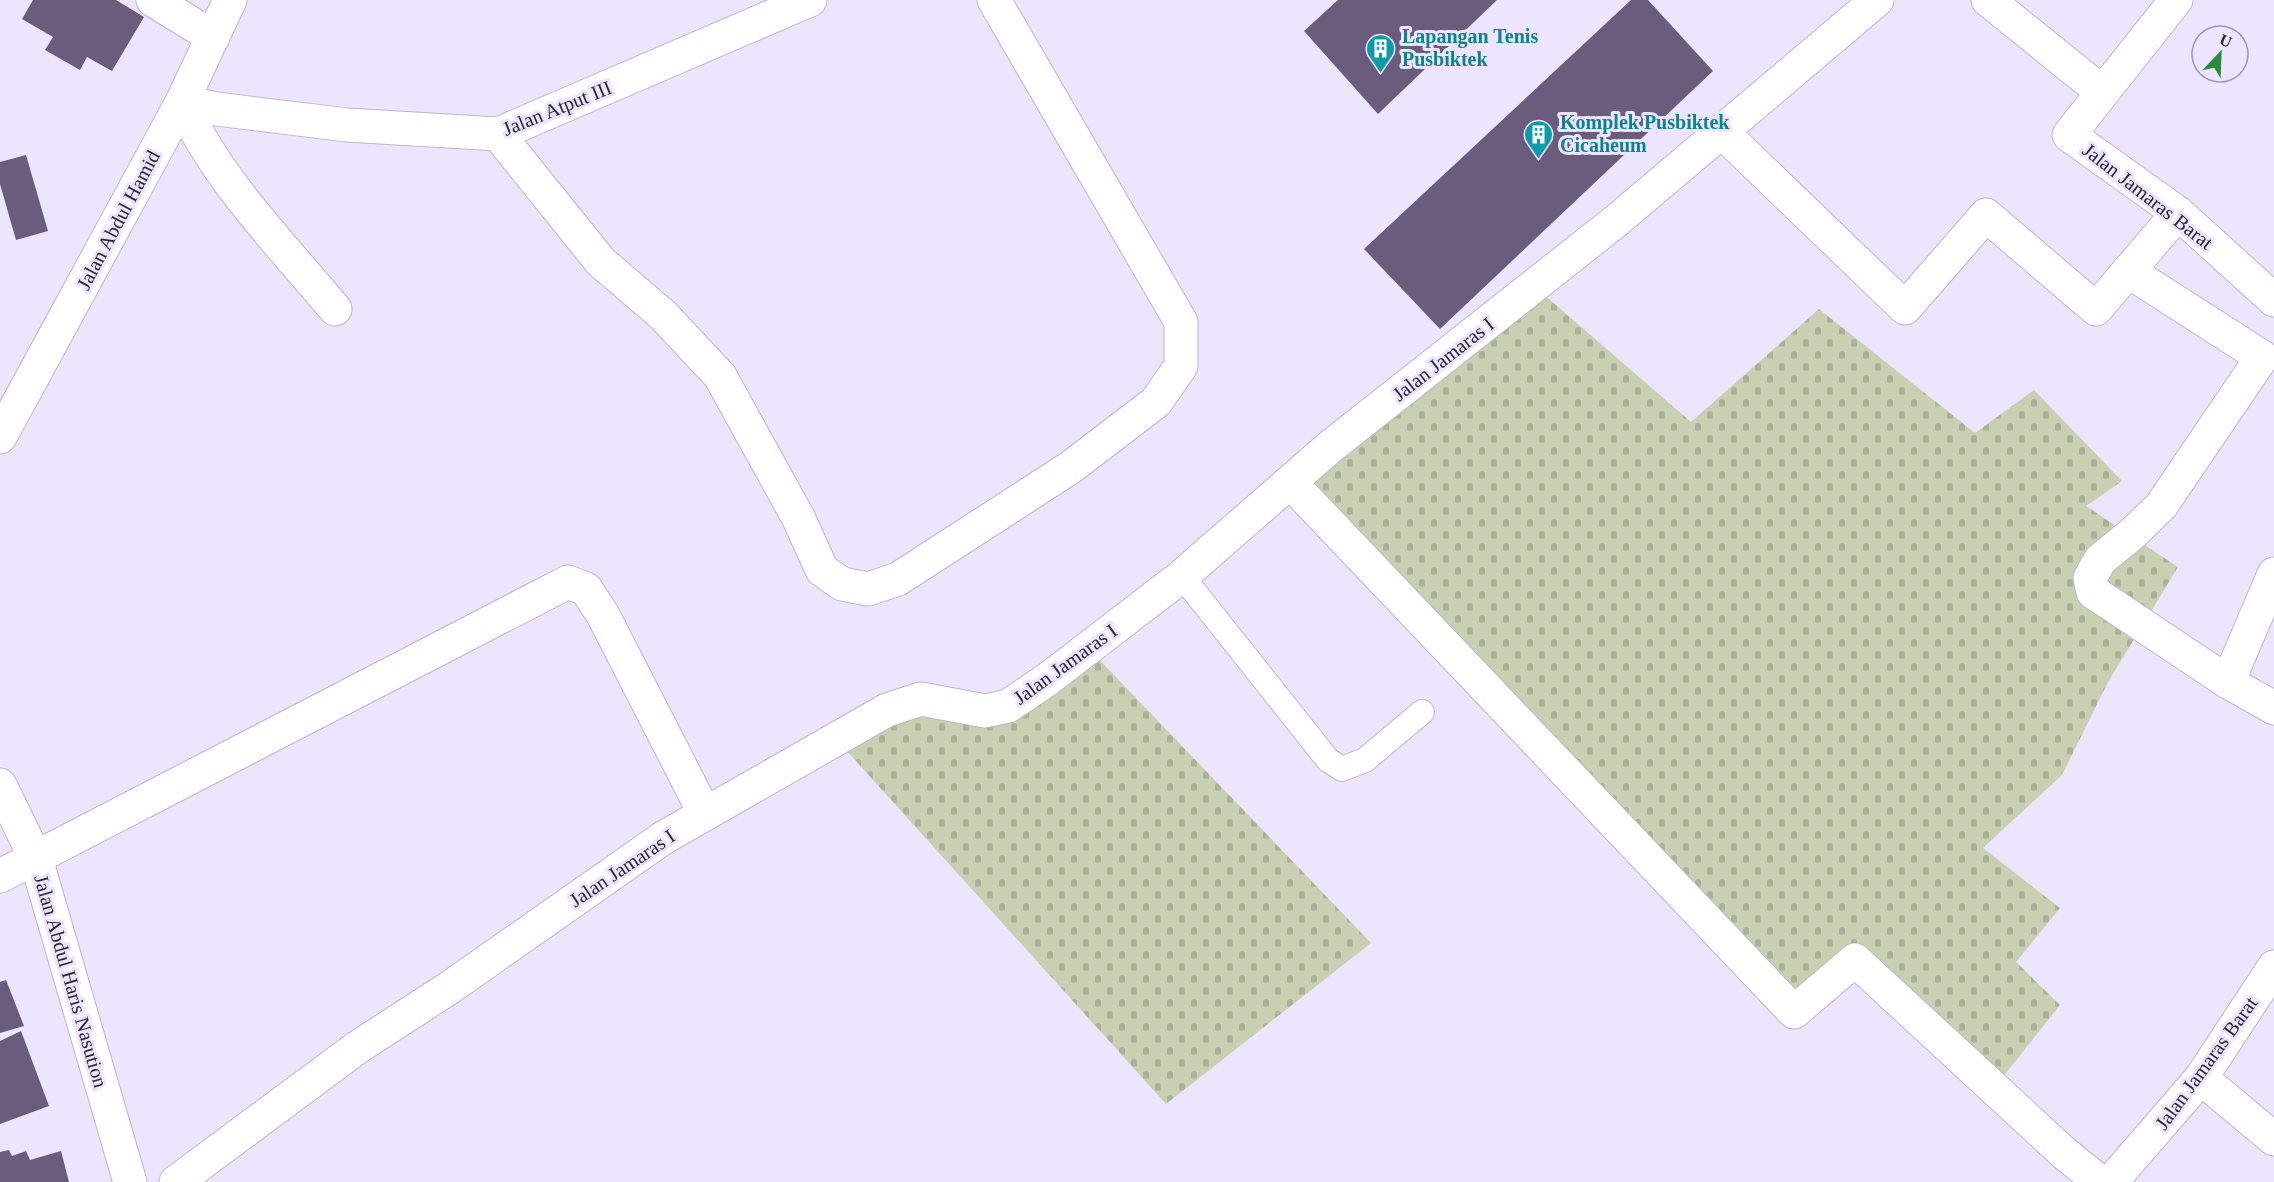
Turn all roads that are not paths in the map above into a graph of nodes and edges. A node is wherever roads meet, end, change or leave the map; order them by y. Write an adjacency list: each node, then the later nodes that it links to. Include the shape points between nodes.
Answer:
1 (153, 0): 8 (main road)
2 (230, 0): 8 (main road, Jalan Abdul Hamid)
3 (810, 0): 12 (main road, Jalan Atput III)
4 (994, 0): 12 (main road, via 1181,322 1181,366 1156,402 1071,467 898,579 868,589 842,584 822,570 799,519 720,376 663,315 601,262)
5 (1877, 0): 11 (main road, Jalan Jamaras I)
6 (1988, 0): 9 (main road)
7 (2176, 0): 9 (main road, Jalan Jamaras Barat)
8 (213, 37): 10 (main road, Jalan Abdul Hamid)
9 (2102, 92): 13 (main road, Jalan Jamaras Barat, via 2069,135)
10 (182, 102): 12 (main road, Jalan Atput III, via 347,125); 16 (main road, via 195,134 214,162); 18 (main road, Jalan Abdul Hamid)
11 (1721, 131): 14 (main road, via 1905,308 1986,215 2096,309); 19 (main road, Jalan Jamaras I, via 1616,221)
12 (498, 135)
13 (2178, 213): 14 (main road); 15 (main road, Jalan Jamaras Barat)
14 (2128, 271): 17 (main road)
15 (2274, 300)
16 (335, 309)
17 (2270, 354): 22 (main road, via 2160,506 2100,560 2090,578 2093,592)
18 (0, 437)
19 (1290, 482): 21 (main road, Jalan Jamaras I); 34 (main road, via 1794,1012 1855,960)
20 (2274, 574): 22 (main road)
21 (1182, 576): 24 (lane, via 1328,760 1342,769 1365,760); 26 (main road, Jalan Jamaras I, via 1008,706 985,711 921,699 887,710)
22 (2228, 682): 23 (main road)
23 (2274, 708)
24 (1422, 712)
25 (0, 785): 27 (main road, Jalan Abdul Haris Nasution)
26 (705, 814): 27 (main road, via 603,615 586,589 568,582); 33 (main road, Jalan Jamaras I, via 663,838 358,1047)
27 (36, 859): 28 (main road); 32 (main road, Jalan Abdul Haris Nasution)
28 (0, 876)
29 (2274, 967): 30 (main road, Jalan Jamaras Barat)
30 (2200, 1078): 31 (main road); 35 (main road, Jalan Jamaras Barat)
31 (2274, 1139)
32 (129, 1182)
33 (176, 1182)
34 (2100, 1182)
35 (2111, 1182)

